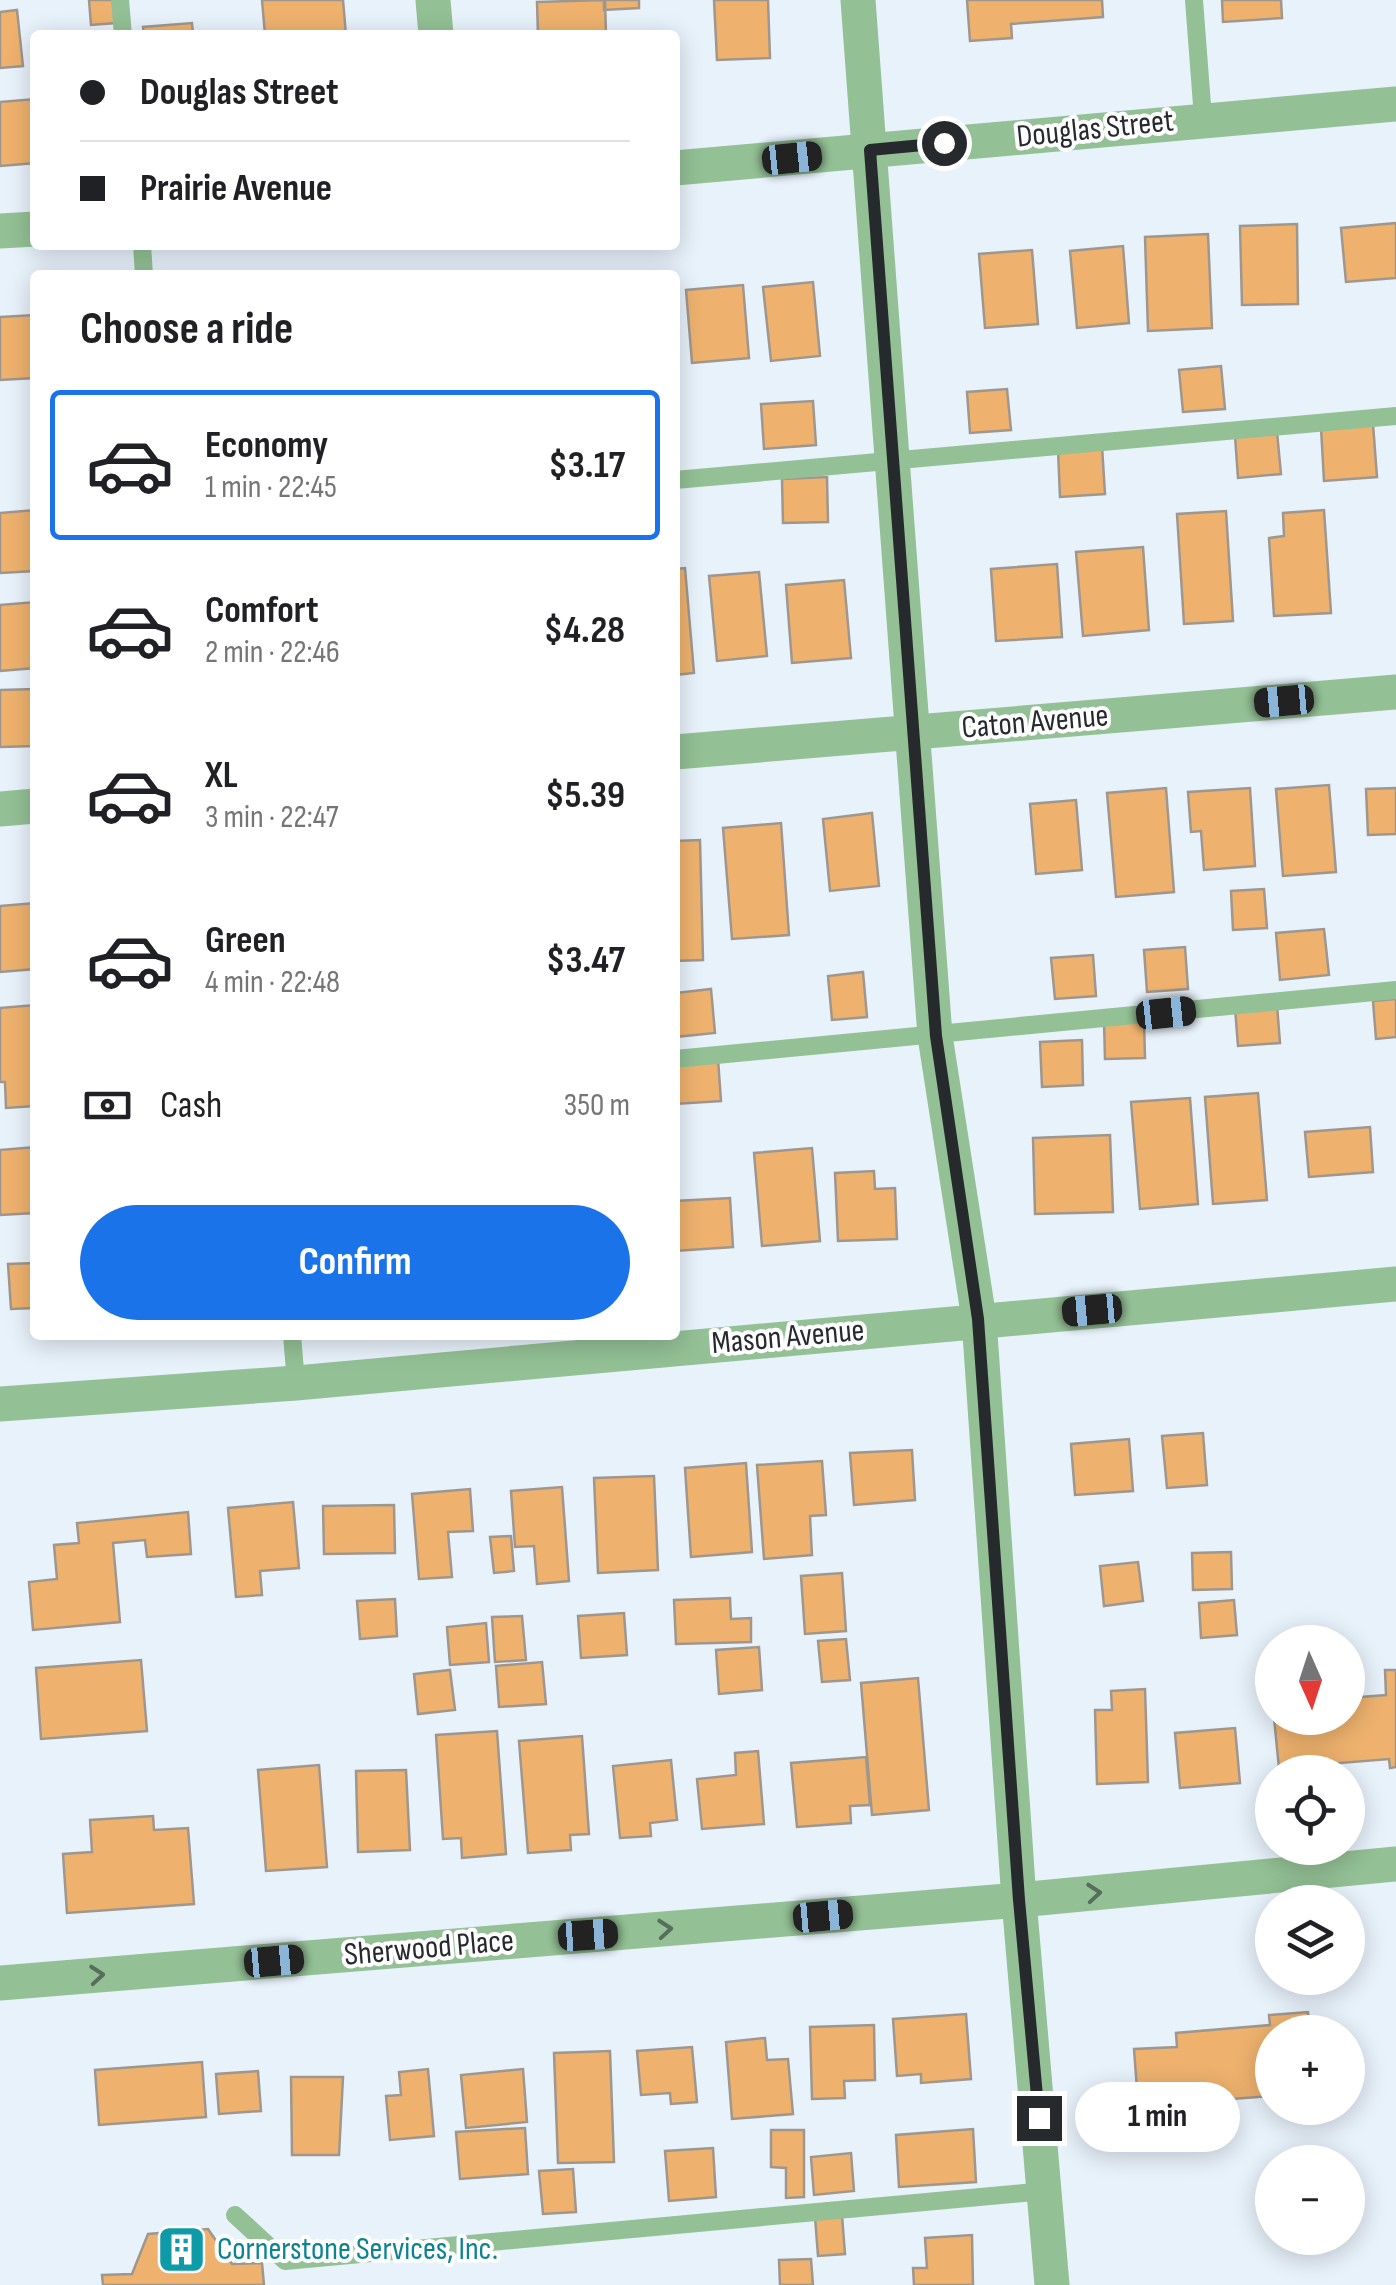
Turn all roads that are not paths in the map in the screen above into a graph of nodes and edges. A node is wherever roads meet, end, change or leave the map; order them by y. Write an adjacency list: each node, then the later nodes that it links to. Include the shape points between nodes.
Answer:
1 (120, 0): 5 (lane)
2 (433, 0): 6 (street)
3 (858, 0): 9 (street)
4 (1194, 0): 8 (lane)
5 (123, 30)
6 (436, 30)
7 (1396, 104): 8 (street, Douglas Street)
8 (1203, 118): 9 (street, Douglas Street)
9 (870, 150): 10 (street, Douglas Street); 14 (street)
10 (680, 168)
11 (30, 228): 12 (street)
12 (0, 231)
13 (1396, 416): 14 (lane)
14 (889, 461): 15 (lane); 17 (street)
15 (680, 480)
16 (1396, 692): 17 (street, Caton Avenue)
17 (910, 732): 18 (street, Caton Avenue); 22 (street)
18 (680, 752)
19 (30, 806): 20 (street)
20 (0, 809)
21 (1396, 990): 22 (lane)
22 (936, 1036): 23 (lane); 25 (street)
23 (680, 1060)
24 (1396, 1284): 25 (street, Mason Avenue)
25 (978, 1319): 27 (street, Mason Avenue); 30 (street)
26 (292, 1340): 27 (lane)
27 (296, 1383): 28 (street, Mason Avenue)
28 (0, 1404)
29 (1396, 1864): 30 (street, Sherwood Place, one-way to 29)
30 (1019, 1900): 31 (street, Sherwood Place, one-way to 30); 32 (street)
31 (0, 1983)
32 (1045, 2191): 33 (lane, via 285,2261); 34 (street)
33 (235, 2215)
34 (1052, 2285)

